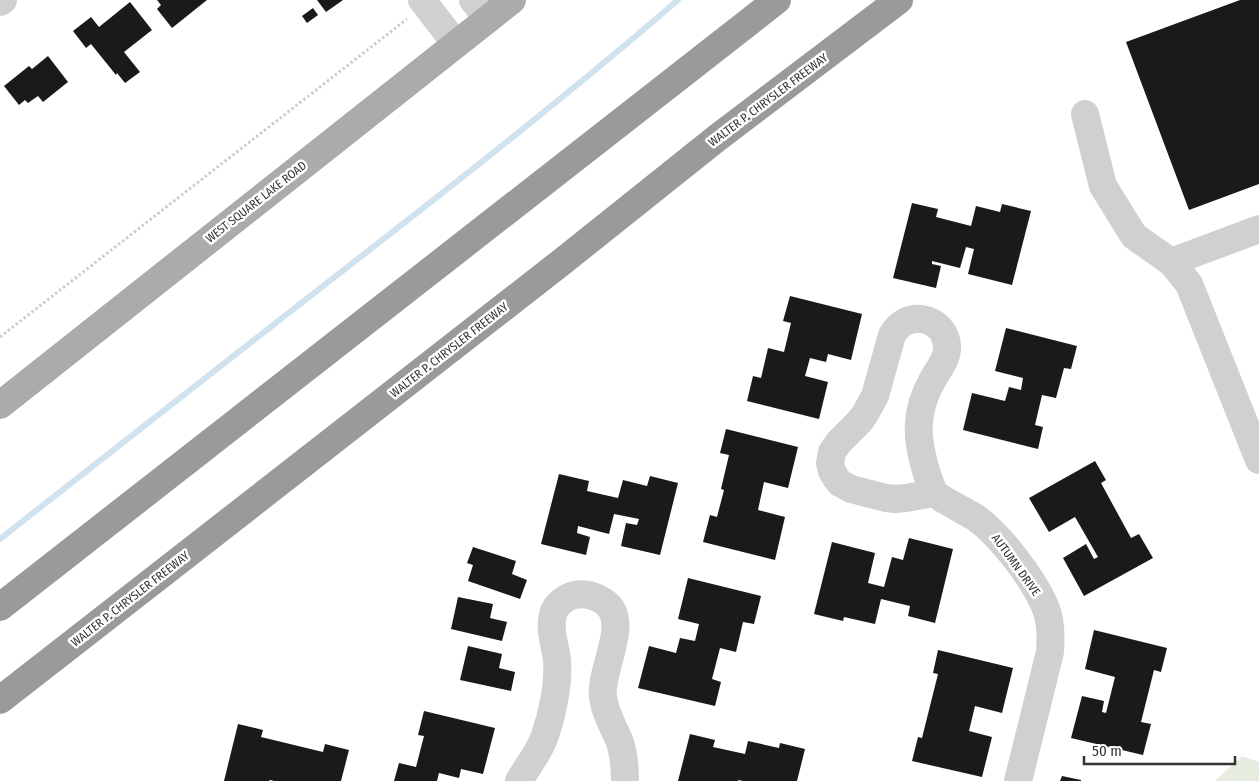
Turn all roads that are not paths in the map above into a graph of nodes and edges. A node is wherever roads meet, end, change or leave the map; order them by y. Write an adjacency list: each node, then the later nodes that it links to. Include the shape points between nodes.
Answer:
1 (512, 0): 5 (main road, WEST SQUARE LAKE ROAD)
2 (778, 0): 13 (highway)
3 (899, 0): 14 (highway, WALTER P. CHRYSLER FREEWAY, via 717,138)
4 (417, 7): 6 (street)
5 (481, 9): 6 (main road, WEST SQUARE LAKE ROAD)
6 (456, 44): 10 (main road, WEST SQUARE LAKE ROAD)
7 (1085, 114): 9 (street, via 1103,186 1134,236)
8 (1259, 229): 9 (street)
9 (1171, 262): 11 (street, via 1189,284)
10 (0, 405)
11 (1259, 460)
12 (934, 493): 12 (street, via 921,450 918,423 928,387 947,355 948,346 946,337 933,322 915,319 906,321 892,335 875,396 859,422 832,452 830,463 840,483 851,489 895,499); 17 (street, AUTUMN DRIVE, via 975,518 1006,547 1033,584 1048,616 1050,652)
13 (0, 607)
14 (0, 700)
15 (519, 781): 16 (street, via 543,739 550,717 557,660 551,622 554,609 574,595 588,595 606,603 616,620 616,632 602,685 606,709 623,755)
16 (625, 781)
17 (1018, 781)

